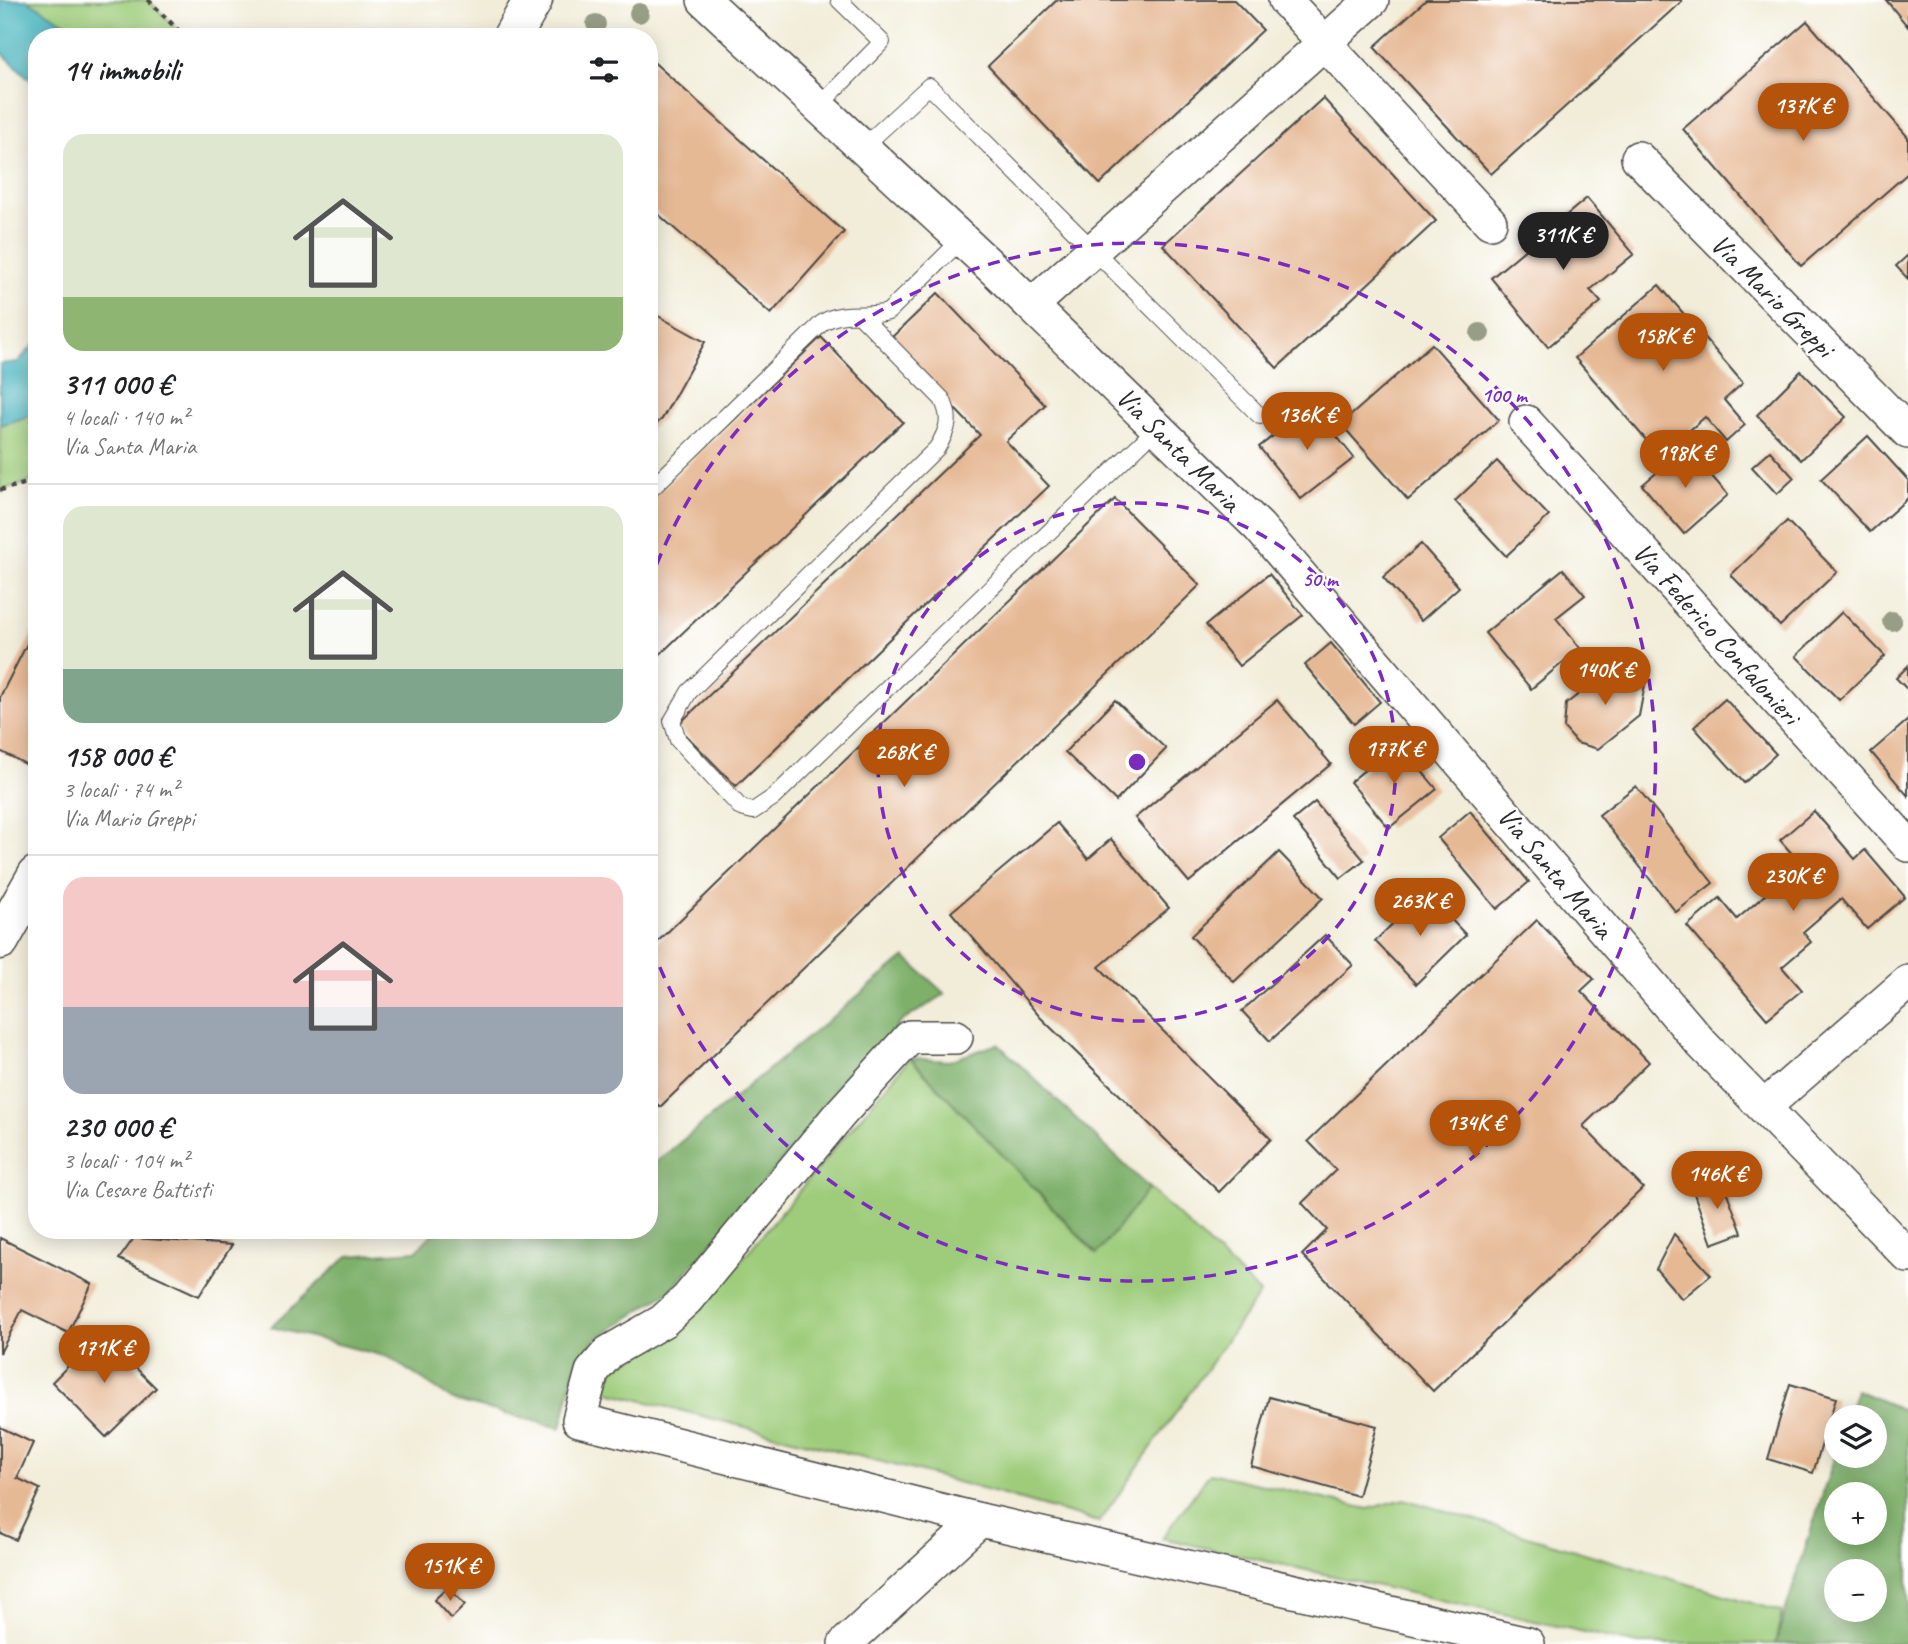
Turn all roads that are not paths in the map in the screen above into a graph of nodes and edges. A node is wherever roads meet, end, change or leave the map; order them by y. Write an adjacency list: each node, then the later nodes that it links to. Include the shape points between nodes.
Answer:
1 (533, 0): 6 (street)
2 (704, 0): 8 (street, Via Santa Maria)
3 (839, 0): 8 (lane, via 882,42)
4 (1285, 0): 7 (street)
5 (1372, 0): 7 (street)
6 (517, 28)
7 (1324, 43): 11 (street); 13 (street)
8 (819, 106): 9 (street, Via Santa Maria)
9 (863, 147): 12 (street, Via Santa Maria); 13 (lane, via 929,86)
10 (1638, 158): 19 (street, Via Mario Greppi)
11 (1490, 222)
12 (962, 239): 14 (street, Via Santa Maria); 15 (lane, via 887,312)
13 (1093, 250): 14 (street); 16 (lane)
14 (1031, 305): 18 (street, Via Santa Maria)
15 (860, 315): 18 (lane, via 942,399 949,424 937,448 689,692 677,710 672,721 678,740 741,808 753,811 774,797); 20 (lane, via 832,316 822,323)
16 (1260, 416)
17 (1526, 422): 21 (street, Via Federico Confalonieri)
18 (1158, 426): 26 (street, Via Santa Maria, via 1292,562 1702,1044)
19 (1908, 432)
20 (658, 482)
21 (1908, 845)
22 (28, 891): 23 (street)
23 (0, 940)
24 (1908, 982): 26 (street)
25 (956, 1037): 28 (street, via 910,1037 839,1115 687,1299 663,1321 609,1352 592,1372 579,1420)
26 (1764, 1107): 27 (street, Via Santa Maria)
27 (1908, 1256)
28 (980, 1520): 29 (street); 30 (street)
29 (845, 1644)
30 (1528, 1644)

